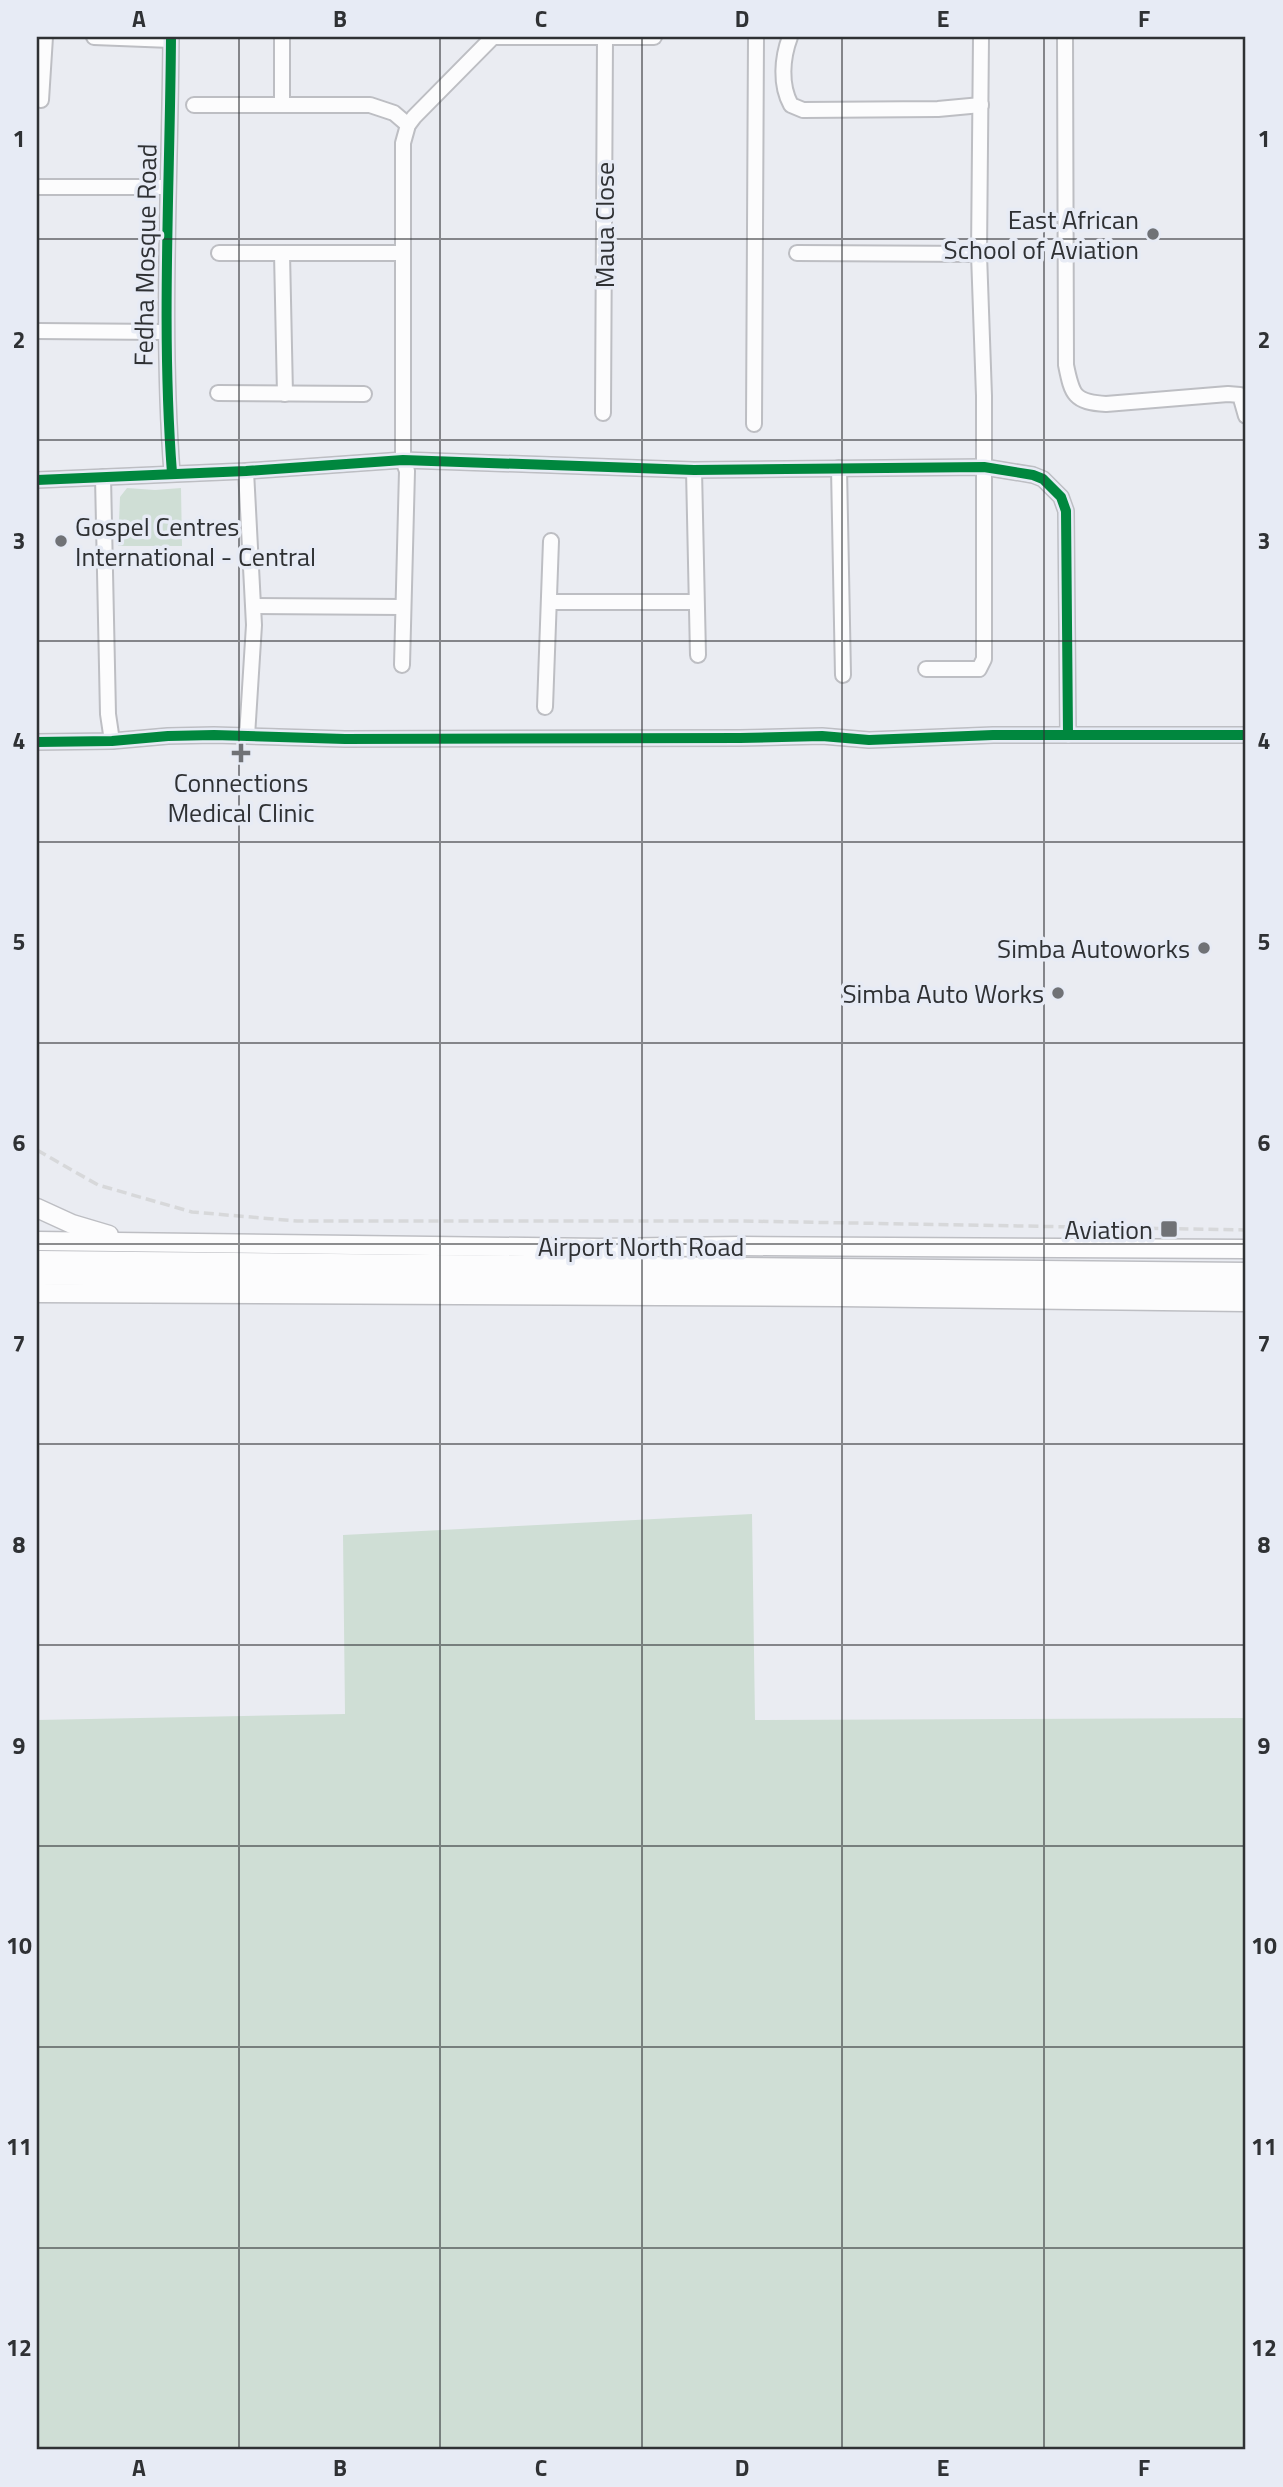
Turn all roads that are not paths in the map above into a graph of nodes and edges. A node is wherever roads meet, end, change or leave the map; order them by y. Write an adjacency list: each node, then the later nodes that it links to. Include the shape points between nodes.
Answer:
1 (45, 37): 12 (street)
2 (94, 37): 10 (street)
3 (282, 37): 15 (street)
4 (492, 37): 11 (street); 16 (street)
5 (654, 37): 11 (street)
6 (756, 37): 31 (street)
7 (790, 37): 13 (street, via 784,90 790,104 803,110 938,109)
8 (981, 37): 13 (street)
9 (1065, 37): 30 (street, via 1066,365 1070,388 1079,399 1106,404 1240,395)
10 (171, 38): 18 (street, Fedha Mosque Road)
11 (605, 38): 29 (street, Maua Close)
12 (41, 100)
13 (981, 104): 23 (street)
14 (194, 105): 15 (street)
15 (282, 105): 16 (street, via 370,105 394,113)
16 (408, 125): 21 (street, via 403,143)
17 (37, 187): 18 (street)
18 (167, 187): 25 (street, Fedha Mosque Road)
19 (219, 253): 20 (street)
20 (282, 253): 21 (street); 27 (street)
21 (403, 253): 32 (street)
22 (797, 253): 23 (street)
23 (979, 254): 33 (street)
24 (37, 331): 25 (street)
25 (165, 332): 37 (street, Fedha Mosque Road)
26 (218, 393): 27 (street)
27 (285, 394): 28 (street)
28 (364, 394)
29 (603, 413)
30 (1246, 416)
31 (754, 424)
32 (402, 460): 35 (street); 36 (street); 44 (street, via 407,471 407,498)
33 (984, 467): 34 (street); 47 (street, via 982,666 975,670); 50 (street, via 1043,480 1061,497 1066,511)
34 (839, 468): 35 (street); 48 (street)
35 (694, 470): 42 (street)
36 (246, 471): 37 (street); 43 (street)
37 (172, 473): 38 (street)
38 (103, 477): 39 (street); 53 (street)
39 (37, 480)
40 (551, 541): 41 (street)
41 (549, 601): 42 (street); 49 (street)
42 (695, 602): 45 (street)
43 (254, 606): 44 (street); 52 (street)
44 (402, 607): 46 (street)
45 (698, 655)
46 (402, 665)
47 (926, 669)
48 (843, 675)
49 (545, 707)
50 (1068, 735): 51 (street); 52 (street, via 869,740 799,736)
51 (1246, 735)
52 (247, 736): 53 (street)
53 (112, 741): 54 (street)
54 (37, 742)
55 (37, 1208): 57 (main road, via 94,1231)
56 (37, 1241): 57 (main road, Airport North Road)
57 (137, 1241): 58 (main road, Airport North Road)
58 (600, 1248): 59 (main road, Airport North Road); 61 (main road)
59 (1246, 1250)
60 (37, 1260): 62 (main road, Airport North Road)
61 (445, 1264): 62 (main road, Airport North Road); 63 (main road, Airport North Road)
62 (229, 1271): 64 (main road, Airport North Road); 65 (main road, Airport North Road)
63 (1246, 1272)
64 (37, 1275)
65 (1246, 1286)
66 (37, 1293): 67 (main road, Airport North Road)
67 (1246, 1302)

